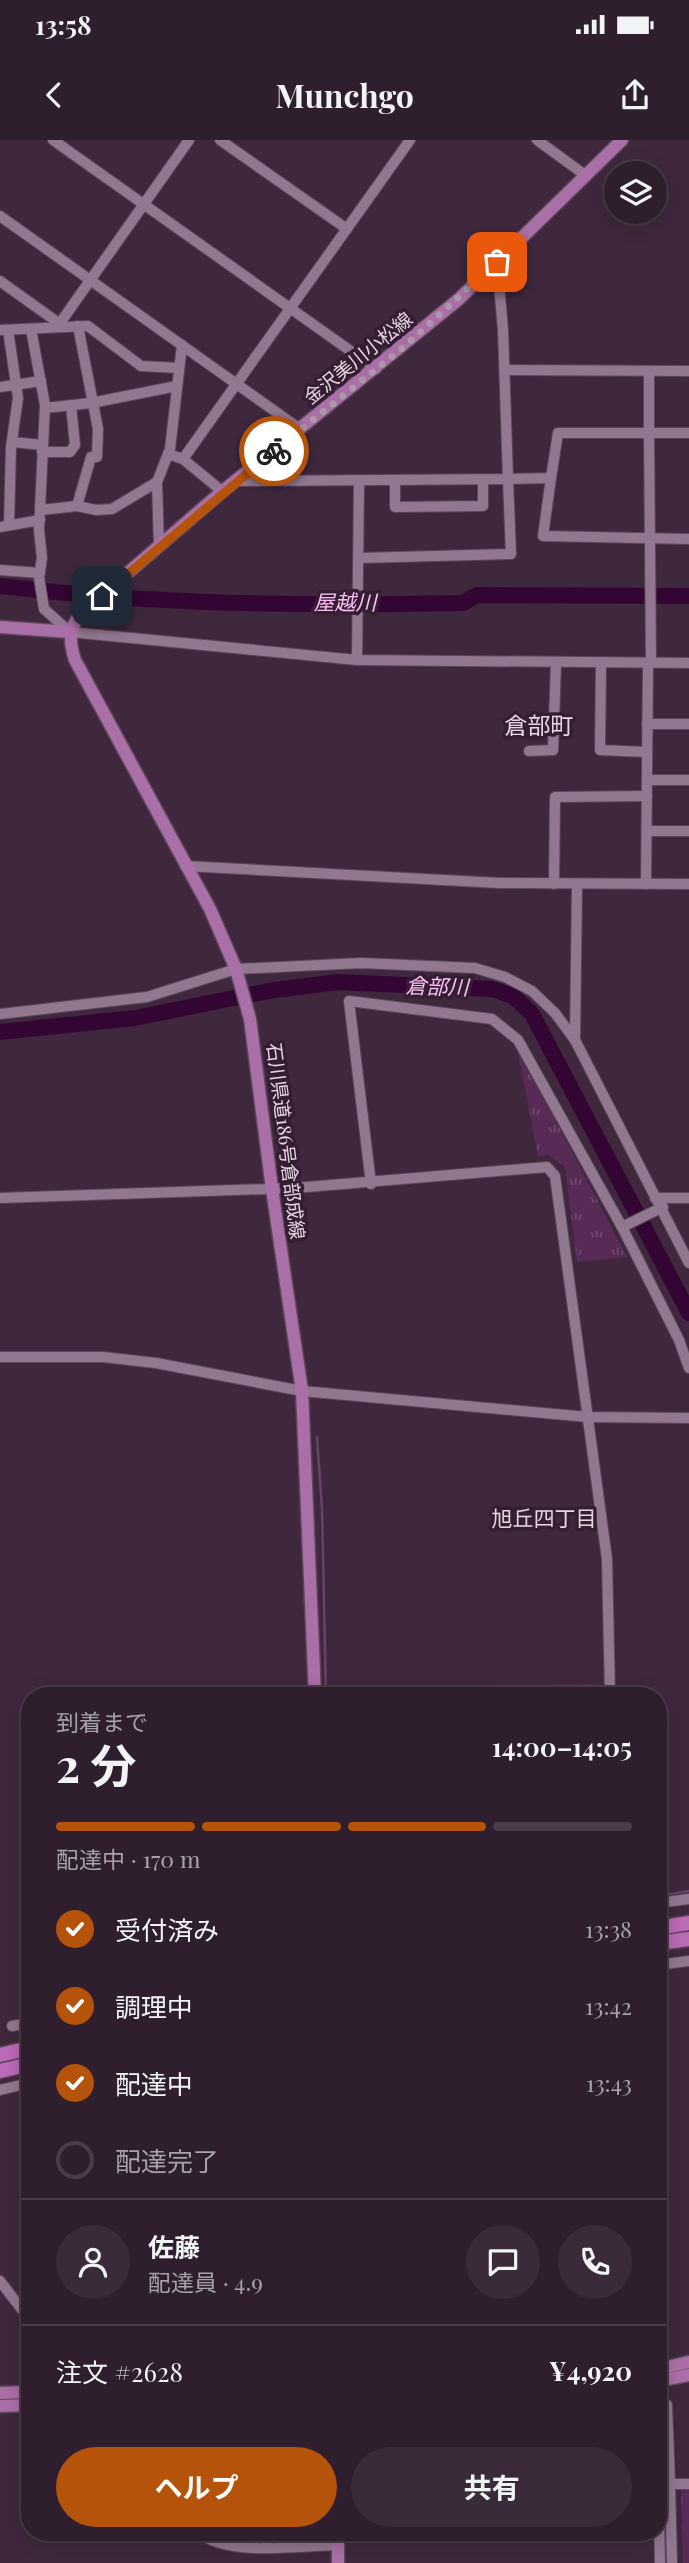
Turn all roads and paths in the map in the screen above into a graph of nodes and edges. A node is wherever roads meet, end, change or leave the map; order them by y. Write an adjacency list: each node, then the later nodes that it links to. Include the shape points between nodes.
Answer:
1 (53, 140): 8 (street)
2 (189, 140): 8 (street)
3 (220, 140): 10 (street)
4 (410, 140): 10 (street)
5 (537, 140): 7 (street)
6 (622, 140): 7 (main road, 金沢美川小松線)
7 (585, 175): 11 (main road, 金沢美川小松線)
8 (144, 204): 12 (street); 14 (street)
9 (0, 216): 12 (street)
10 (347, 229): 14 (street)
11 (497, 262): 21 (main road, 金沢美川小松線); 22 (street)
12 (90, 280): 15 (street); 19 (street)
13 (0, 281): 15 (street)
14 (290, 308): 21 (street); 26 (street)
15 (59, 325): 16 (street); 17 (street)
16 (78, 326): 20 (street, via 88,326 141,366); 30 (street)
17 (32, 329): 18 (street); 25 (street)
18 (4, 330): 27 (street)
19 (182, 345): 20 (street); 26 (street)
20 (178, 368): 28 (street)
21 (376, 369): 33 (main road, 金沢美川小松線)
22 (505, 370): 23 (street); 41 (street)
23 (649, 371): 24 (street); 34 (street)
24 (689, 371)
25 (41, 381): 27 (street); 32 (street)
26 (236, 384): 33 (street); 39 (street)
27 (16, 385): 29 (street); 36 (street, via 18,412)
28 (177, 386): 30 (street); 38 (street)
29 (0, 387)
30 (91, 403): 31 (street); 48 (street, via 98,429 97,457 91,457)
31 (71, 405): 32 (street); 37 (street, via 75,445 70,452)
32 (45, 408): 37 (street)
33 (300, 429): 43 (main road, 金沢美川小松線)
34 (649, 433): 35 (street); 40 (street, via 558,433); 51 (street)
35 (689, 433)
36 (12, 442): 37 (street); 50 (street)
37 (42, 449): 49 (street)
38 (168, 454): 39 (street); 45 (street)
39 (183, 459): 47 (street)
40 (551, 478): 41 (street); 51 (street, via 543,536)
41 (508, 479): 42 (street); 54 (street, via 511,554)
42 (483, 480): 44 (street); 44 (street, via 483,506 395,507)
43 (238, 481): 46 (street); 47 (main road, 金沢美川小松線)
44 (395, 481): 46 (street)
45 (157, 482): 48 (street, via 112,509); 53 (street)
46 (359, 482): 54 (street)
47 (222, 492): 53 (main road, 金沢美川小松線)
48 (77, 506): 49 (street)
49 (41, 515): 50 (street); 56 (street)
50 (4, 526)
51 (649, 539): 52 (street); 61 (street)
52 (689, 539)
53 (159, 547): 58 (main road, 金沢美川小松線, via 75,618)
54 (359, 558): 59 (street)
55 (0, 570): 56 (street)
56 (39, 575): 58 (street, via 42,601 51,618)
57 (0, 627): 58 (main road)
58 (70, 632): 59 (street); 73 (main road, 石川県道186号倉部成線, via 75,660)
59 (358, 660): 60 (street)
60 (556, 663): 63 (street); 66 (street, via 553,750)
61 (649, 663): 62 (street); 63 (street); 64 (street)
62 (689, 663)
63 (601, 664): 67 (street, via 600,750)
64 (647, 723): 65 (street); 67 (street)
65 (689, 724)
66 (529, 751)
67 (646, 752): 68 (street)
68 (647, 780): 69 (street); 70 (street)
69 (689, 780)
70 (647, 796): 71 (street); 74 (street, via 555,797)
71 (648, 831): 72 (street); 76 (street)
72 (689, 831)
73 (185, 866): 74 (street); 78 (main road, 石川県道186号倉部成線)
74 (554, 884): 75 (street)
75 (577, 884): 76 (street); 80 (street)
76 (646, 884): 77 (street)
77 (689, 884)
78 (237, 971): 79 (street, via 147,997); 80 (street, via 361,963 475,968 532,991); 82 (main road, 石川県道186号倉部成線, via 250,1019)
79 (0, 1014)
80 (575, 1040): 84 (street)
81 (371, 1184): 82 (street); 87 (street, via 349,1001 492,1019 518,1040); 92 (street, via 547,1167 555,1176)
82 (272, 1189): 83 (street); 91 (main road, 石川県道186号倉部成線)
83 (0, 1198)
84 (655, 1198): 85 (street); 86 (street)
85 (689, 1198)
86 (660, 1209): 87 (street); 88 (street)
87 (624, 1226): 90 (street)
88 (689, 1263)
89 (0, 1357): 91 (street, via 133,1360)
90 (689, 1368)
91 (302, 1391): 92 (street); 94 (main road, 石川県道186号倉部成線)
92 (588, 1417): 93 (street); 95 (street, via 607,1559)
93 (689, 1418)
94 (315, 1687)
95 (610, 1687)
96 (689, 1899): 97 (street)
97 (667, 1902)
98 (689, 1923): 99 (highway)
99 (667, 1927)
100 (689, 1938): 101 (highway)
101 (667, 1942)
102 (689, 1961): 103 (street)
103 (667, 1964)
104 (21, 2024): 105 (street)
105 (12, 2026)
106 (21, 2050): 107 (highway)
107 (0, 2055)
108 (21, 2066): 109 (highway)
109 (0, 2071)
110 (21, 2085): 111 (street)
111 (0, 2090)
112 (0, 2281): 113 (street)
113 (21, 2308)
114 (689, 2361): 115 (main road)
115 (667, 2366)
116 (689, 2375): 117 (main road)
117 (667, 2379)
118 (21, 2392): 119 (main road)
119 (0, 2393)
120 (667, 2404): 123 (street)
121 (21, 2405): 122 (main road)
122 (0, 2406)
123 (670, 2484): 124 (street); 133 (street)
124 (689, 2484)
125 (210, 2541): 130 (street, via 230,2547)
126 (267, 2541): 130 (street)
127 (318, 2541): 130 (street)
128 (338, 2541): 131 (main road)
129 (659, 2541): 132 (street)
130 (267, 2546)
131 (338, 2563)
132 (660, 2563)
133 (672, 2563)

